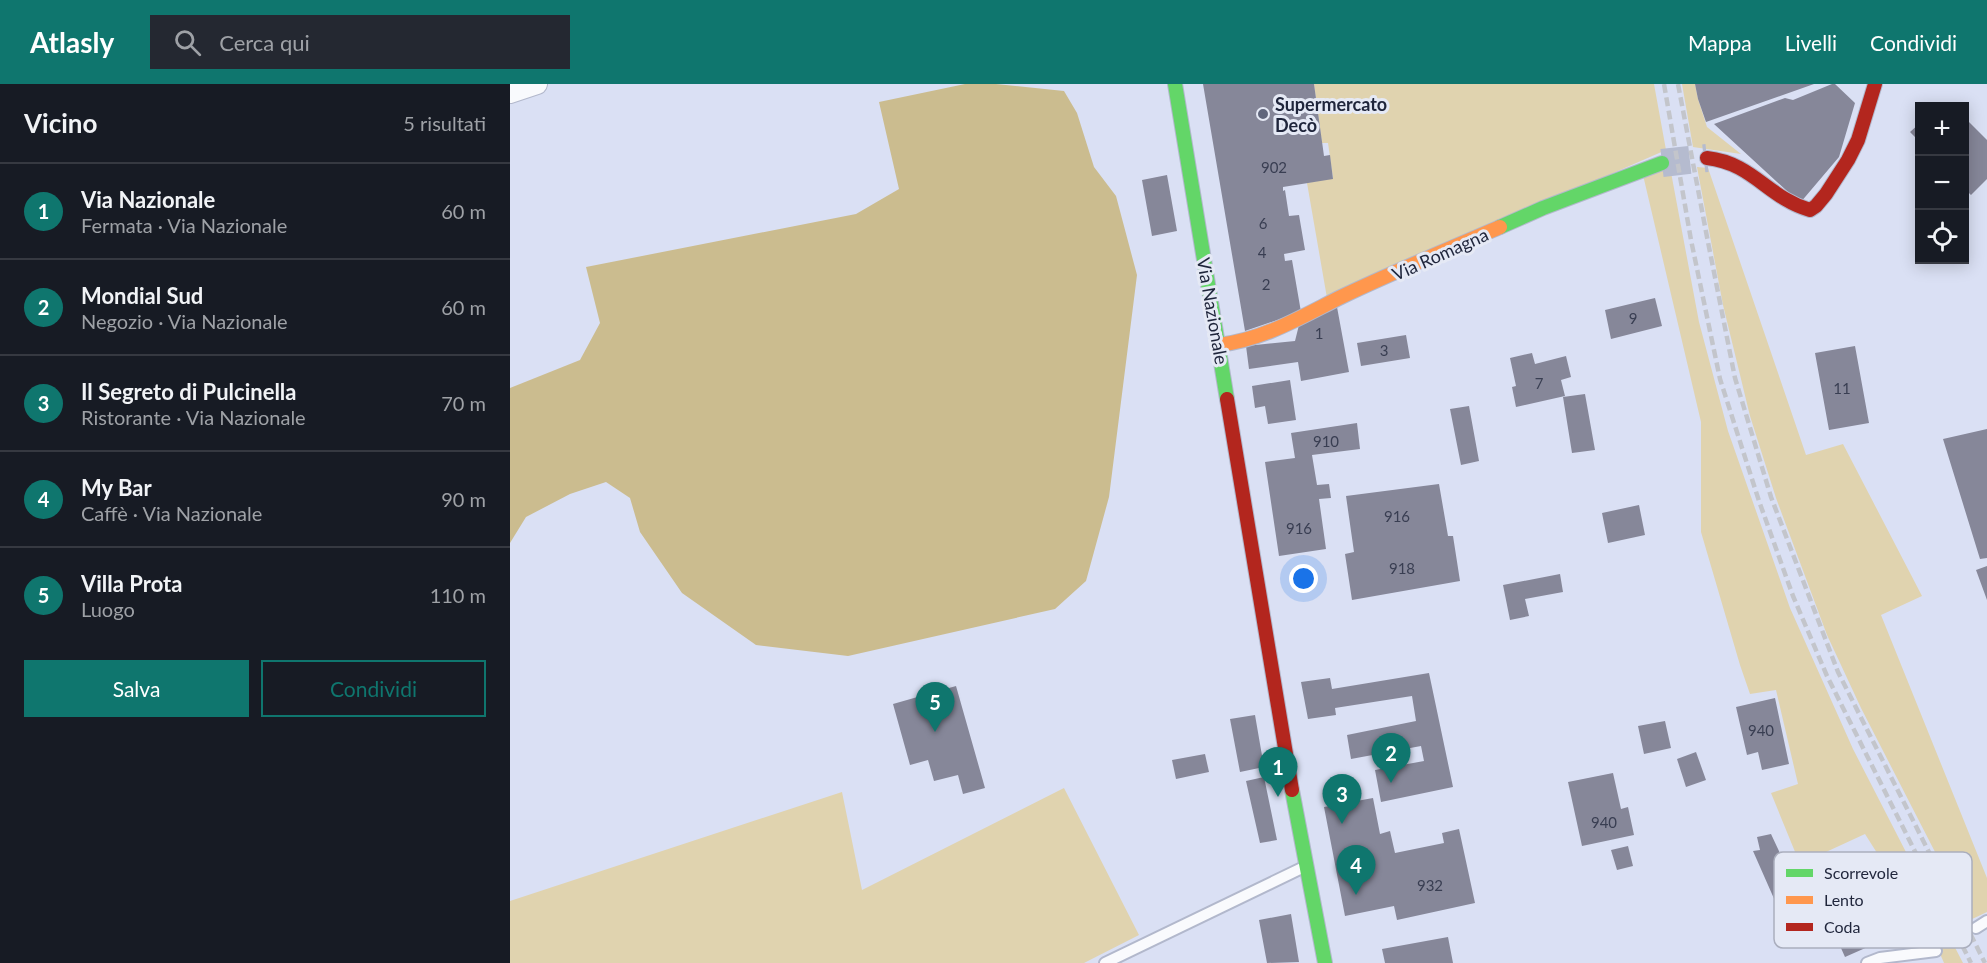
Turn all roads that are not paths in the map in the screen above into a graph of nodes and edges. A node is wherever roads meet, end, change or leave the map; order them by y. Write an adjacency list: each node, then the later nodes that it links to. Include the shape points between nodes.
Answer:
1 (537, 84): 4 (street)
2 (1176, 84): 7 (main road, Via Nazionale)
3 (1875, 84): 5 (main road, via 1853,150 1826,194 1810,210 1786,201 1735,164)
4 (510, 93)
5 (1707, 158)
6 (1662, 163): 7 (main road, Via Romagna, via 1573,195 1341,297 1294,322 1240,342)
7 (1219, 345): 8 (main road, Via Nazionale)
8 (1307, 865): 12 (lane); 13 (main road, Via Nazionale)
9 (1987, 921): 10 (lane)
10 (1976, 928)
11 (1936, 951): 14 (lane)
12 (1104, 963)
13 (1324, 963)
14 (1867, 963)

